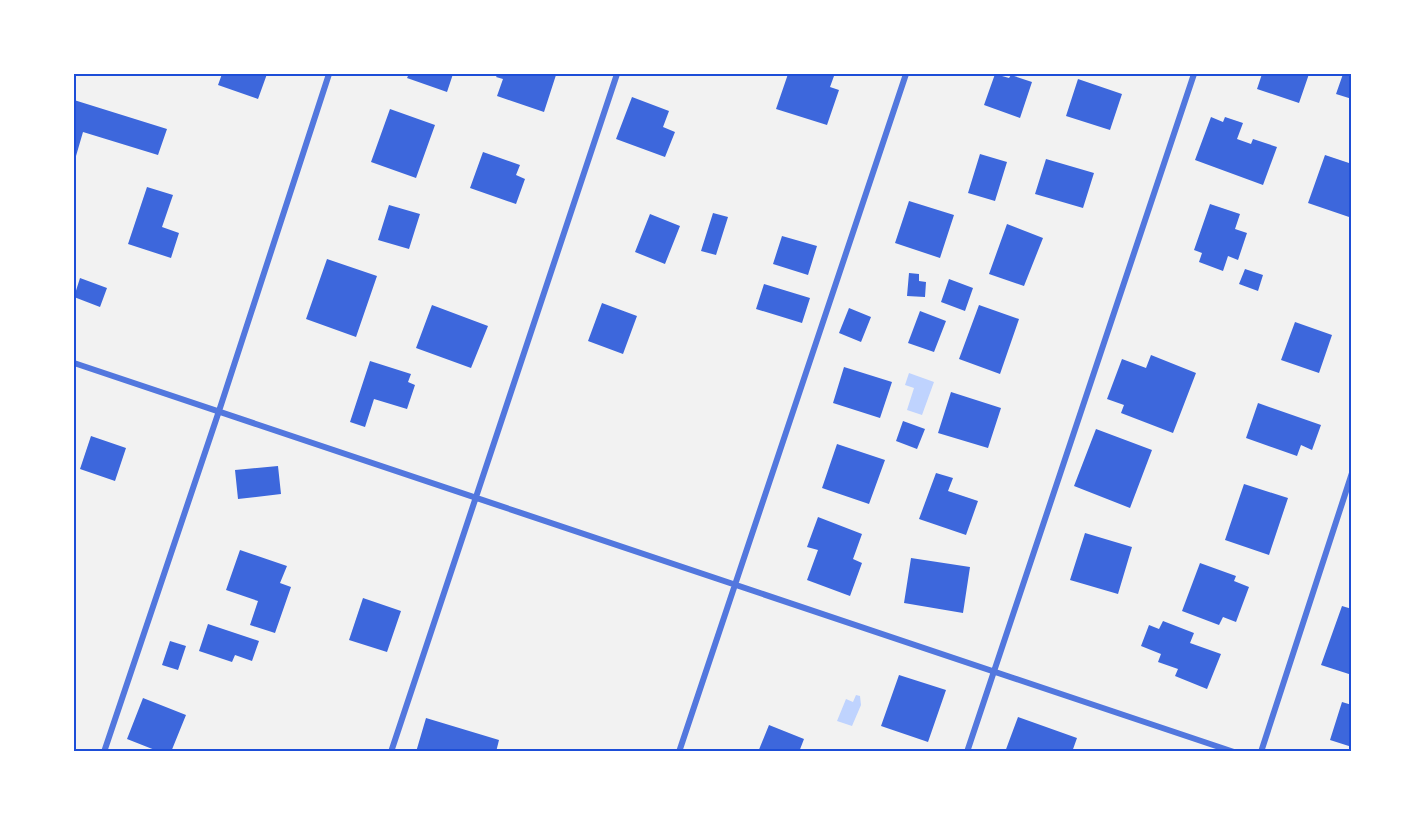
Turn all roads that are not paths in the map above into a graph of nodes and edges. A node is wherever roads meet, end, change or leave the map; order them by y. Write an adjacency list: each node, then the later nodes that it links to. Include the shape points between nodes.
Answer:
1 (329, 74): 6 (street)
2 (617, 74): 8 (street)
3 (906, 74): 9 (street)
4 (1194, 74): 10 (street)
5 (74, 363): 6 (street)
6 (219, 411): 8 (street); 11 (street)
7 (1352, 473): 16 (street)
8 (475, 497): 9 (street); 12 (street)
9 (735, 584): 10 (street); 13 (street)
10 (994, 671): 14 (street); 15 (street)
11 (104, 752)
12 (391, 752)
13 (679, 752)
14 (967, 752)
15 (1234, 752)
16 (1261, 752)

